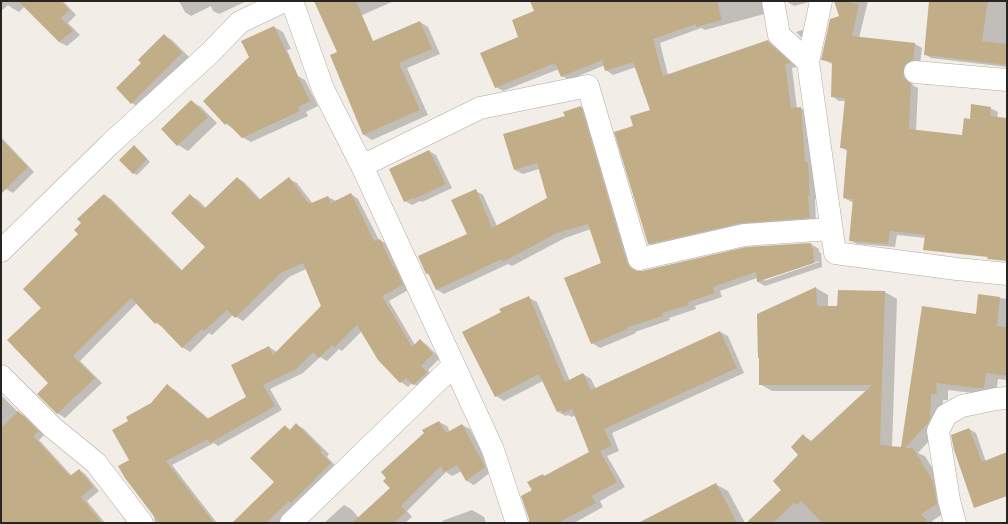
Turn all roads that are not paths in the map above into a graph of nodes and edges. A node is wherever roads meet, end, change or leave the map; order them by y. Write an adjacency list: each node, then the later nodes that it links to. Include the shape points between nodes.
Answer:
1 (284, 1): 10 (street, via 240,22)
2 (292, 1): 8 (street, via 323,88)
3 (774, 1): 5 (street, via 779,35)
4 (821, 1): 5 (street)
5 (808, 62): 9 (street)
6 (915, 72): 7 (street)
7 (1007, 80)
8 (362, 166): 9 (street, via 480,108 588,86 639,259 744,235); 12 (street)
9 (831, 229): 11 (street, via 835,253)
10 (1, 251)
11 (1007, 274)
12 (454, 365): 16 (street); 17 (street, via 493,450)
13 (1, 376): 15 (street, via 52,426 96,464)
14 (1007, 398): 18 (street, via 962,406 946,415 938,431)
15 (142, 523)
16 (291, 523)
17 (517, 523)
18 (955, 523)

